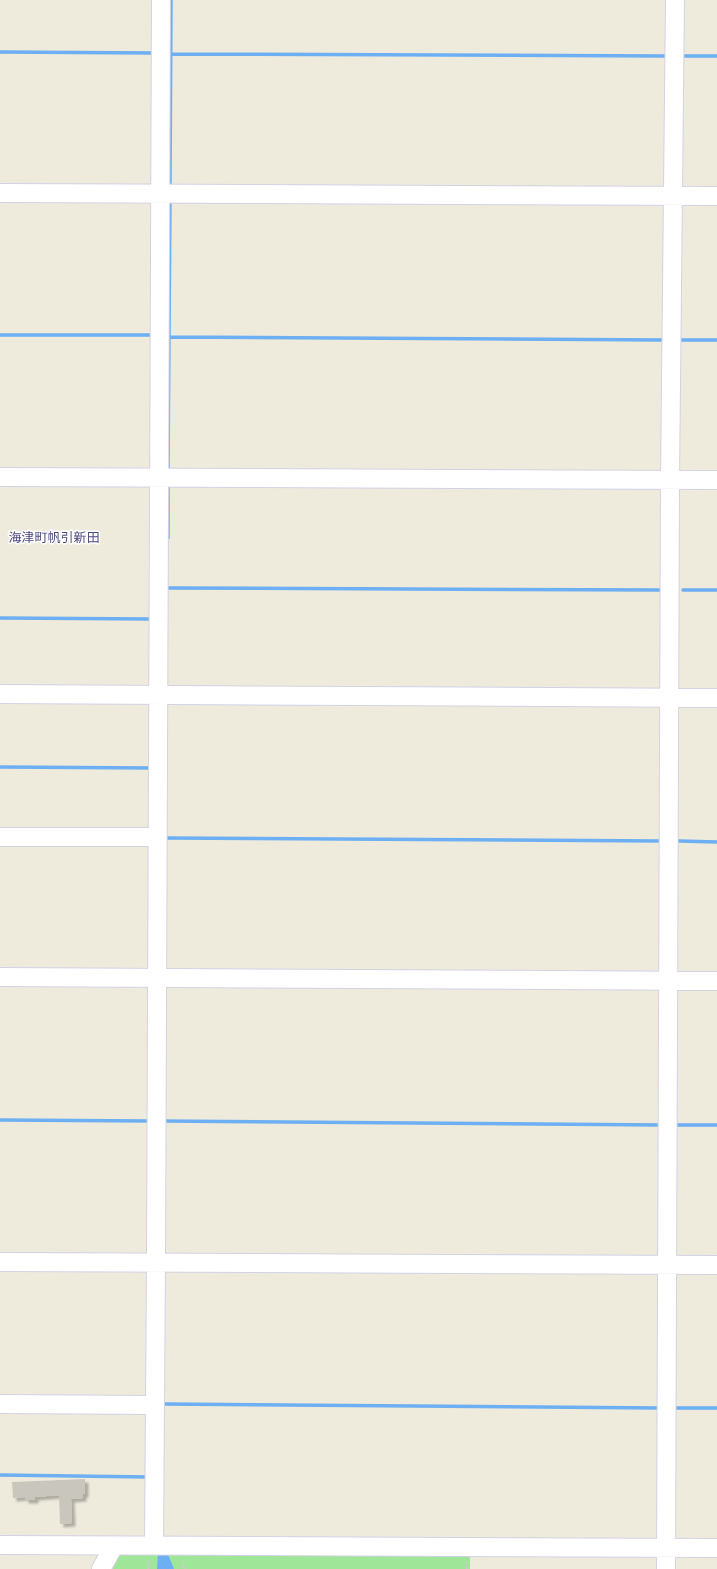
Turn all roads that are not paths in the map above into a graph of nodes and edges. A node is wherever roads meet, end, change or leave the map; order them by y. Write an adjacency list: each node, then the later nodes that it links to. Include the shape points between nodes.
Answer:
1 (161, 0): 4 (street)
2 (674, 0): 5 (street)
3 (0, 193): 4 (street)
4 (161, 194): 5 (street); 8 (street)
5 (673, 196): 6 (street); 9 (street)
6 (717, 196)
7 (0, 477): 8 (street)
8 (160, 477): 9 (street); 12 (street)
9 (670, 480): 10 (street); 13 (street)
10 (717, 480)
11 (0, 694): 12 (street)
12 (158, 696): 13 (street); 16 (street)
13 (669, 698): 14 (street); 19 (street)
14 (717, 698)
15 (0, 837): 16 (street)
16 (157, 837): 18 (street)
17 (0, 977): 18 (street)
18 (157, 979): 19 (street); 22 (street)
19 (669, 980): 20 (street); 23 (street)
20 (717, 981)
21 (0, 1262): 22 (street)
22 (156, 1263): 23 (street); 26 (street)
23 (666, 1265): 24 (street); 30 (street)
24 (717, 1265)
25 (0, 1404): 26 (street)
26 (154, 1405): 29 (street)
27 (0, 1545): 28 (street)
28 (114, 1546): 29 (street); 32 (street)
29 (160, 1546): 30 (street)
30 (666, 1548): 31 (street); 33 (street)
31 (717, 1548)
32 (101, 1569)
33 (666, 1569)

